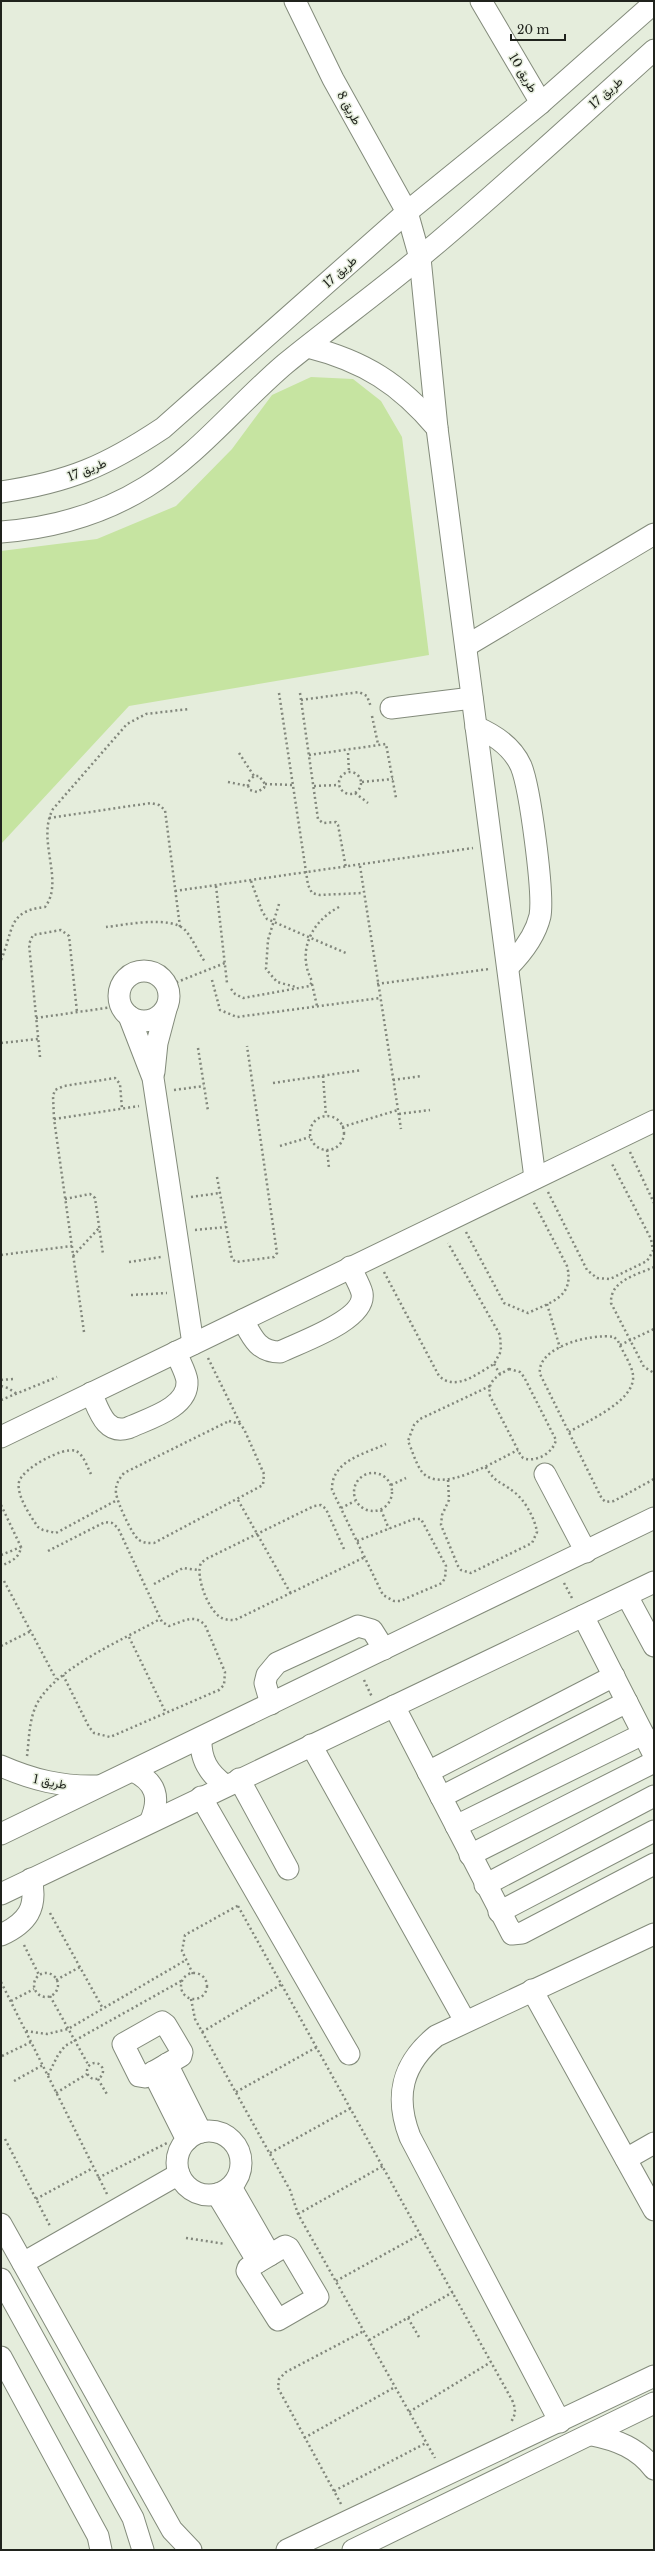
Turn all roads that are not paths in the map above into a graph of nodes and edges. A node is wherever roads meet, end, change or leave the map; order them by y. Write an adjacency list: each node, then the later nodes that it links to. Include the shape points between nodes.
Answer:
1 (295, 1): 6 (street, طريق 8, via 333,79)
2 (481, 1): 5 (street, طريق 10)
3 (654, 3): 5 (street, طريق 17)
4 (654, 50): 7 (street, طريق 17)
5 (541, 103): 6 (street, طريق 17)
6 (407, 212): 7 (street, طريق 8); 10 (street, طريق 17, via 163,428 124,454 80,474 35,487)
7 (420, 258): 8 (street, طريق 17); 9 (street, طريق 8)
8 (308, 347): 9 (street, via 345,358 380,375 401,390); 11 (street, طريق 17, via 262,384 179,463 147,487 111,506 74,520 35,529)
9 (437, 428): 13 (street, طريق 8)
10 (1, 492)
11 (1, 532)
12 (654, 534): 13 (street)
13 (466, 646): 14 (street, طريق 8)
14 (472, 698): 15 (street); 16 (street, طريق 8)
15 (391, 708)
16 (476, 727): 17 (street, طريق 8); 17 (street, via 494,735 510,748 521,765 527,784 540,889 540,917 533,936 522,953)
17 (508, 967): 22 (street, طريق 8)
18 (166, 1009): 19 (street, via 149,1021 138,1021); 19 (street, via 169,1002 167,986 154,973 144,971 127,978 121,986 119,996); 20 (street, via 157,1043)
19 (125, 1011): 20 (street)
20 (155, 1092): 25 (street, via 180,1254)
21 (654, 1121): 22 (street)
22 (533, 1179): 23 (street)
23 (350, 1268): 24 (street); 24 (street, via 362,1294 361,1303 350,1318 280,1352 272,1352 257,1345)
24 (243, 1320): 25 (street)
25 (189, 1345): 26 (street); 26 (street, via 187,1380 182,1397 176,1404 128,1428 112,1429 106,1423)
26 (91, 1393): 27 (street)
27 (1, 1437)
28 (545, 1474): 30 (street)
29 (654, 1518): 30 (street)
30 (586, 1552): 35 (street)
31 (654, 1582): 32 (street)
32 (627, 1596): 33 (street); 34 (street)
33 (582, 1617): 36 (street); 39 (street)
34 (654, 1646)
35 (384, 1649): 38 (street); 38 (street, via 372,1630 358,1626 277,1663 269,1672 265,1683)
36 (614, 1676): 37 (street); 47 (street)
37 (628, 1702): 40 (street); 52 (street)
38 (271, 1704): 41 (street)
39 (387, 1709): 42 (street); 47 (street)
40 (643, 1734): 43 (street); 54 (street)
41 (201, 1738): 46 (street); 48 (street, via 203,1760 216,1779)
42 (311, 1745): 48 (street); 67 (street)
43 (654, 1754)
44 (654, 1762): 57 (street)
45 (1, 1766): 49 (street, طريق 1, via 25,1776 56,1784)
46 (133, 1771): 49 (street); 53 (street, via 144,1776 152,1786 156,1798)
47 (428, 1772): 52 (street)
48 (232, 1782): 51 (street); 59 (street)
49 (102, 1786): 56 (street)
50 (654, 1796): 60 (street)
51 (201, 1797): 53 (street); 68 (street)
52 (441, 1797): 54 (street)
53 (150, 1822): 61 (street)
54 (456, 1826): 57 (street)
55 (654, 1831): 63 (street)
56 (1, 1834)
57 (470, 1855): 60 (street)
58 (654, 1864): 63 (street, via 517,1935 508,1930)
59 (288, 1869)
60 (485, 1885): 63 (street)
61 (33, 1887): 62 (street); 64 (street, via 28,1915)
62 (1, 1894)
63 (500, 1912)
64 (8, 1932)
65 (654, 1934): 66 (street)
66 (532, 1990): 67 (street); 72 (street)
67 (465, 2021): 83 (street, via 436,2036 413,2059 402,2090 404,2122)
68 (349, 2054)
69 (160, 2068): 70 (street)
70 (191, 2135): 73 (street, via 178,2156); 74 (street, via 212,2131 221,2133 236,2145 240,2153 240,2171)
71 (654, 2143): 72 (street)
72 (626, 2159): 75 (street)
73 (179, 2174): 74 (street, via 190,2189 208,2195); 78 (street)
74 (224, 2190): 77 (street)
75 (654, 2210)
76 (1, 2224): 78 (street)
77 (259, 2255)
78 (23, 2263): 90 (street, via 172,2530)
79 (1, 2279): 89 (street, via 133,2518)
80 (1, 2357): 88 (street, via 98,2536)
81 (654, 2376): 83 (street)
82 (654, 2403): 84 (street)
83 (560, 2422): 86 (street)
84 (592, 2435): 85 (street, via 613,2439 632,2448); 87 (street)
85 (654, 2469)
86 (448, 2475): 87 (street); 91 (street)
87 (461, 2498): 92 (street)
88 (101, 2550)
89 (143, 2550)
90 (191, 2550)
91 (287, 2550)
92 (353, 2550)

